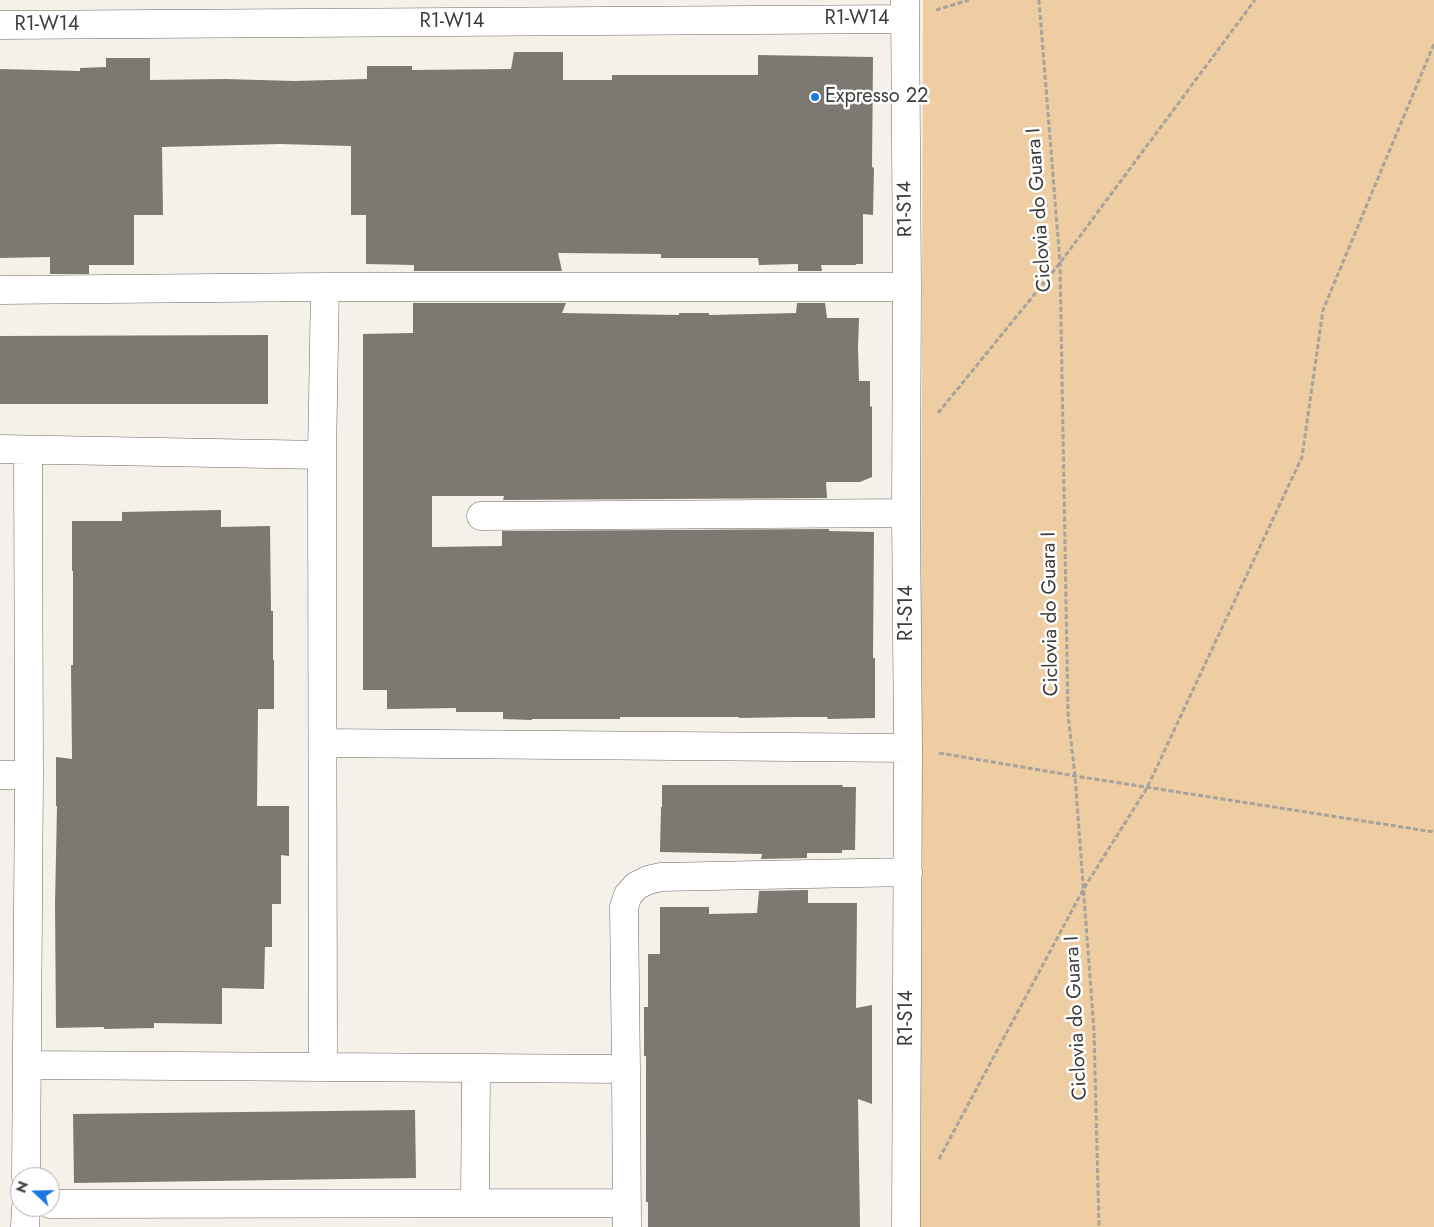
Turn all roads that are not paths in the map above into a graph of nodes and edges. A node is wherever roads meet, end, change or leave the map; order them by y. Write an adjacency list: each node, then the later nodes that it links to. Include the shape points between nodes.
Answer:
1 (905, 10): 2 (street, R1-W14); 4 (street, R1-S14)
2 (0, 25)
3 (325, 287): 4 (street); 5 (street); 8 (street)
4 (907, 287): 9 (street, R1-S14)
5 (0, 290)
6 (0, 449): 7 (street)
7 (28, 450): 8 (street); 14 (street)
8 (322, 455): 11 (street)
9 (906, 514): 10 (street); 12 (street, R1-S14)
10 (481, 516)
11 (323, 743): 12 (street); 17 (street)
12 (908, 748): 15 (street, R1-S14)
13 (0, 775): 14 (street)
14 (29, 775): 16 (street)
15 (908, 872): 19 (street, via 661,877 636,886 624,907); 25 (street, R1-S14)
16 (27, 1065): 17 (street); 20 (street)
17 (323, 1067): 18 (street)
18 (476, 1068): 19 (street); 21 (street)
19 (626, 1070): 24 (street)
20 (26, 1167)
21 (475, 1204): 23 (street); 24 (street)
22 (60, 1205): 23 (street)
23 (164, 1215)
24 (627, 1215)
25 (906, 1227)

